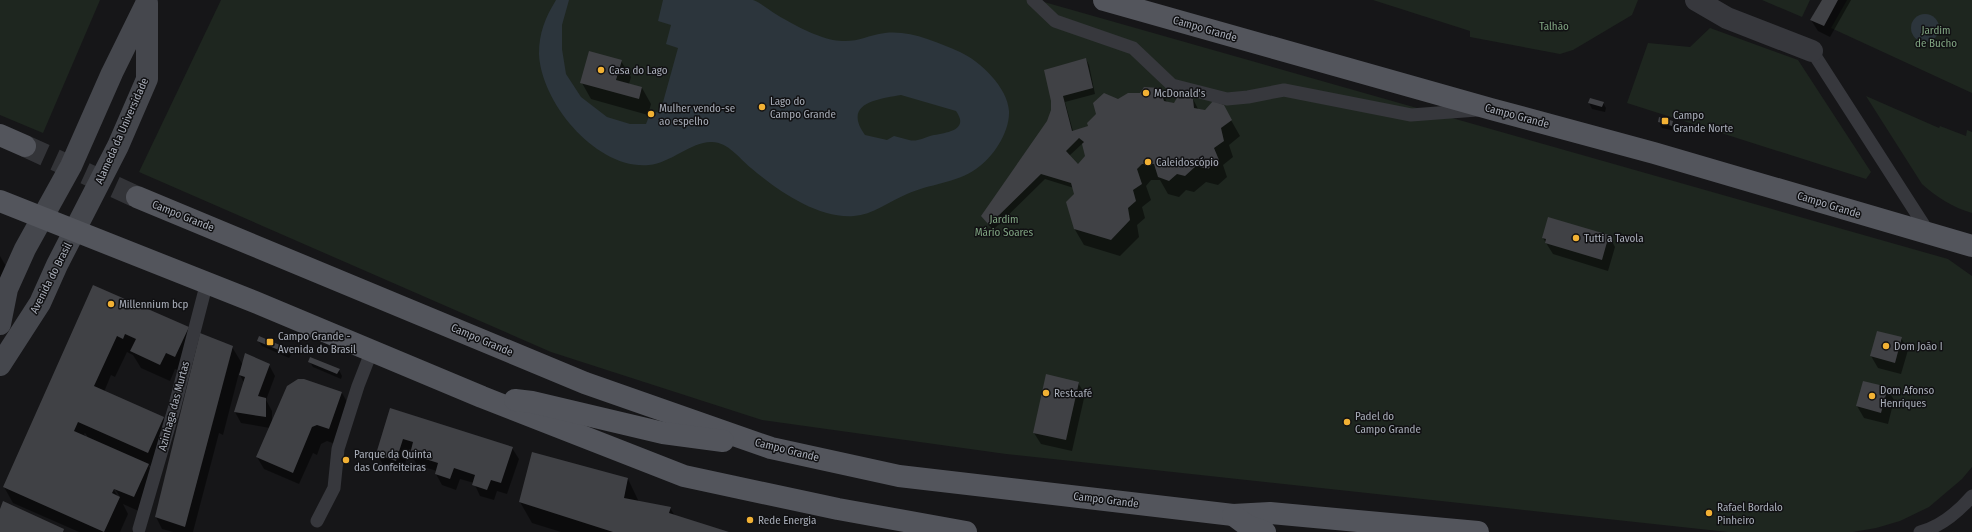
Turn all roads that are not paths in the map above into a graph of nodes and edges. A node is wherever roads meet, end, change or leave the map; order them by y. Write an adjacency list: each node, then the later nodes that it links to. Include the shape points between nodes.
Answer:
1 (1033, 0): 6 (lane, via 1055,21 1133,48 1172,85 1227,100 1284,90 1411,115)
2 (1104, 0): 6 (main road, Campo Grande)
3 (1696, 0): 5 (street, via 1727,18)
4 (148, 1): 11 (main road, Alameda da Universidade, via 70,166); 12 (main road, Alameda da Universidade, via 147,79 118,146)
5 (1812, 51): 13 (lane)
6 (1490, 109): 13 (main road, Campo Grande, via 1654,153)
7 (0, 135): 8 (main road)
8 (25, 146)
9 (137, 197): 20 (main road, Campo Grande, via 585,383)
10 (0, 201): 11 (main road)
11 (42, 217): 12 (main road); 16 (main road, via 8,290)
12 (75, 230): 15 (main road); 18 (main road, Avenida do Brasil, via 40,303)
13 (1930, 235): 14 (main road, Campo Grande)
14 (1972, 246)
15 (207, 282): 17 (main road); 24 (lane, Azinhaga das Murtas)
16 (0, 324)
17 (372, 350): 19 (main road); 23 (lane, via 338,449 334,488)
18 (0, 365)
19 (482, 397): 20 (main road, via 532,402 663,433); 25 (main road, via 684,476)
20 (771, 448): 22 (main road, Campo Grande, via 900,476)
21 (1972, 496): 29 (lane, via 1961,509 1930,529)
22 (1233, 515): 27 (main road, via 1248,526); 28 (main road, Campo Grande, via 1270,513)
23 (317, 521)
24 (139, 529)
25 (922, 529): 26 (main road)
26 (966, 532)
27 (1265, 532)
28 (1478, 532)
29 (1920, 532)

